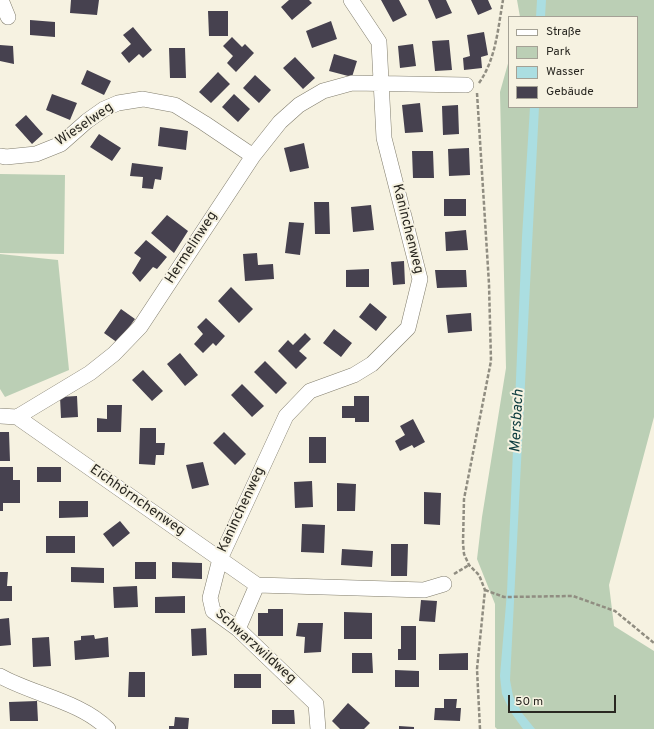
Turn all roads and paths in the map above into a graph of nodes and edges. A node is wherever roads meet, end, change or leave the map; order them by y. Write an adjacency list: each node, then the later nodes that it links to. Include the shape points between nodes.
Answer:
1 (1, 0): 4 (street)
2 (351, 0): 5 (street, Kaninchenweg, via 379,42)
3 (503, 0): 14 (path, via 494,53 477,87 490,284 491,361 464,499 464,554 469,565 479,575)
4 (8, 17)
5 (380, 83): 6 (street); 8 (street, Hermelinweg, via 352,83 323,91 300,105 280,122); 11 (street, Kaninchenweg, via 384,138 420,279 408,328 372,364 354,375 310,391 286,416)
6 (466, 85)
7 (0, 156): 8 (street, Wieselweg, via 36,154 60,144 104,109 118,103 143,100 175,106)
8 (253, 156): 10 (street, Hermelinweg, via 140,328 90,373)
9 (0, 416): 10 (street)
10 (17, 417): 11 (street, Eichhörnchenweg)
11 (220, 559): 13 (street, Eichhörnchenweg); 15 (street, Schwarzwildweg, via 210,598 213,611)
12 (444, 584): 13 (street, via 424,590)
13 (257, 585): 15 (street)
14 (485, 590): 16 (path, via 504,597 573,596 615,611); 20 (path, via 477,669)
15 (238, 629): 19 (street, Schwarzwildweg, via 316,704)
16 (654, 643)
17 (0, 676): 18 (street, via 14,684 80,709)
18 (108, 729)
19 (318, 729)
20 (480, 729)

